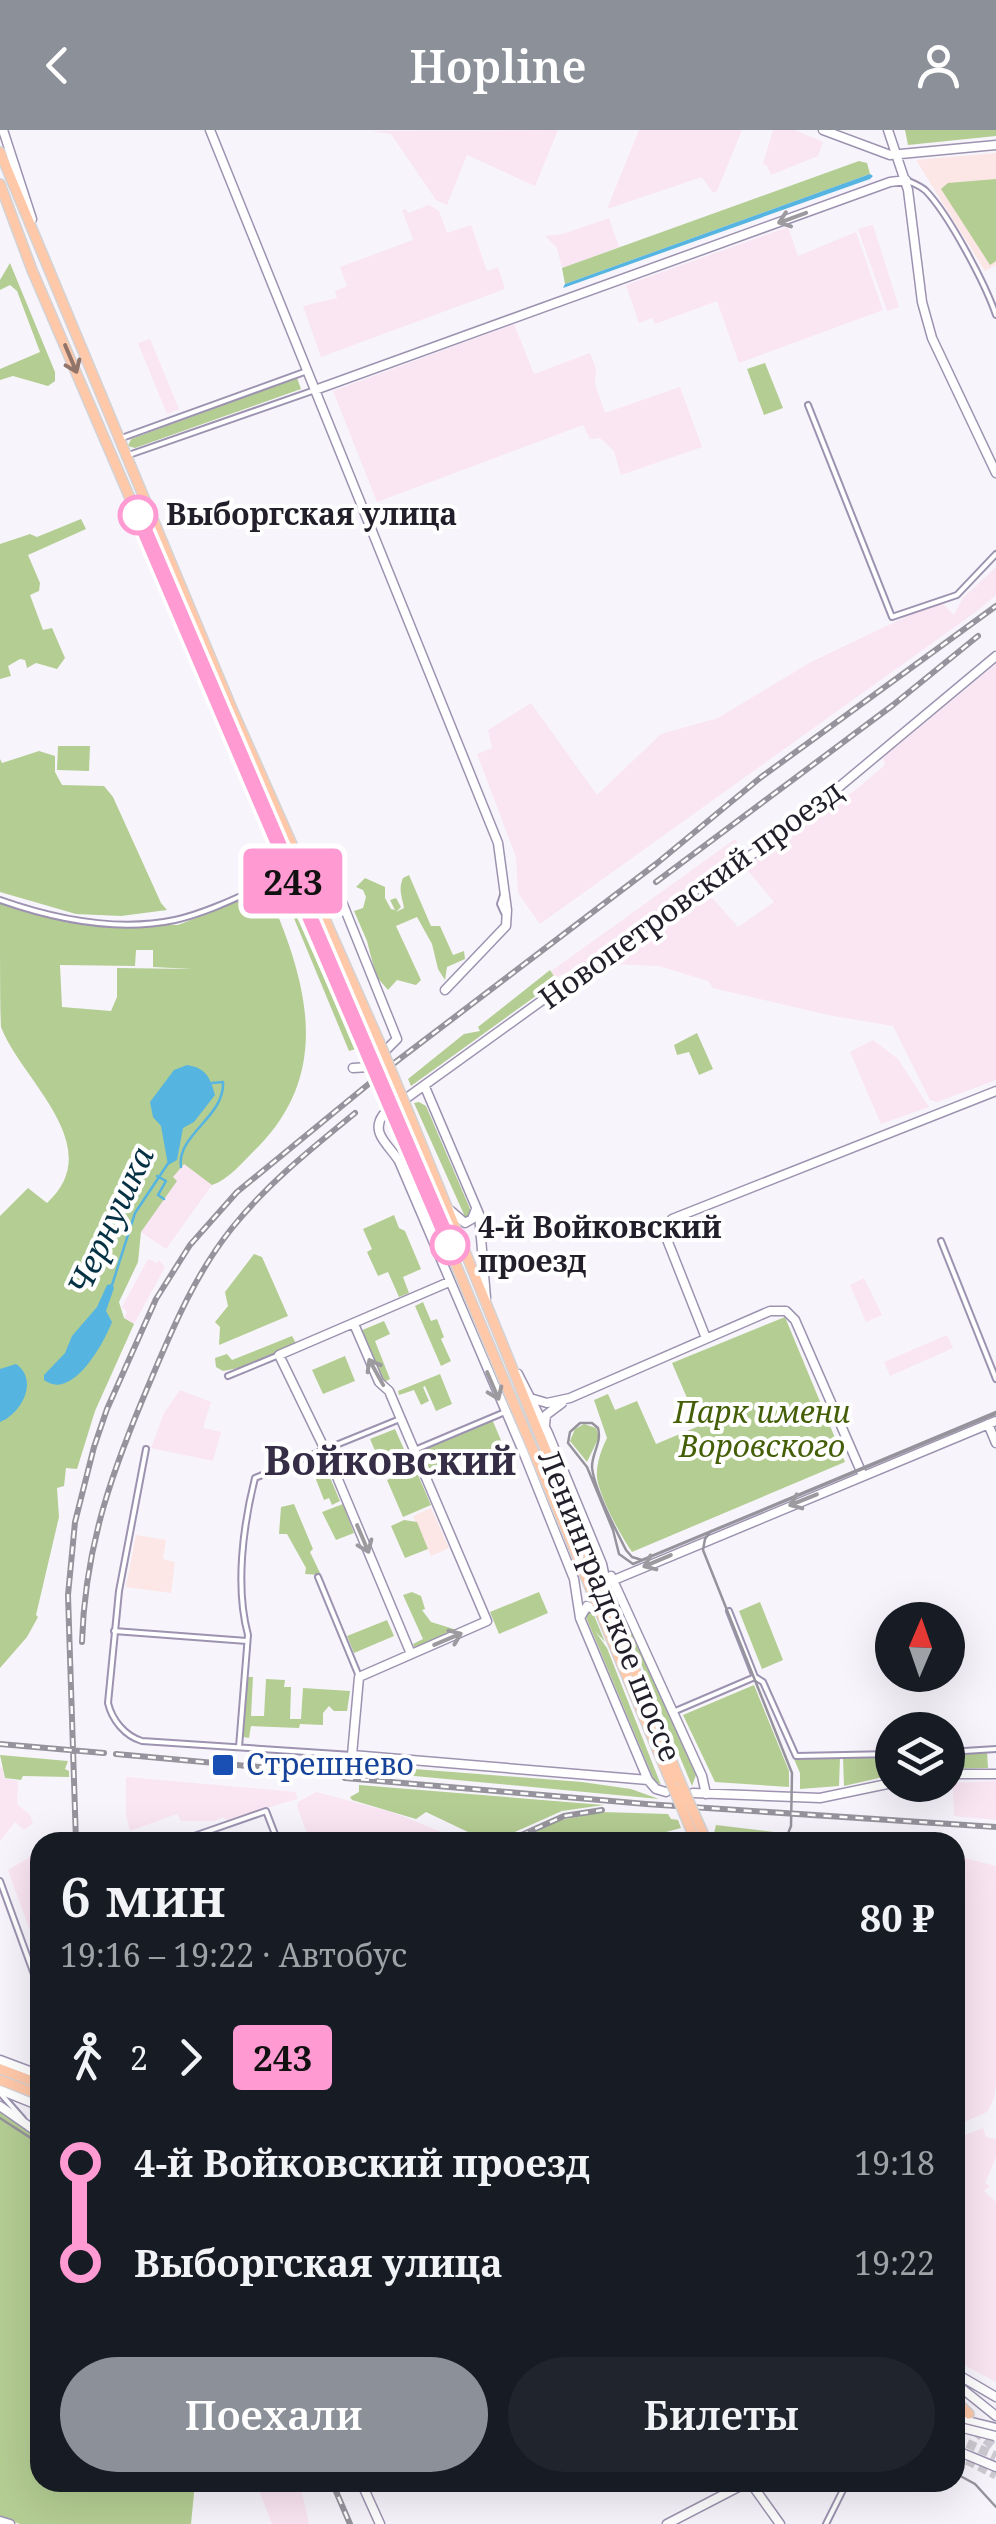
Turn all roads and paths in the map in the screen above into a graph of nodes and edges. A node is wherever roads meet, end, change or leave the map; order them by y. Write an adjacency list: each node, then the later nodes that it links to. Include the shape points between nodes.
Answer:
1 (3, 130): 11 (street)
2 (210, 130): 14 (street)
3 (823, 130): 7 (street)
4 (888, 130): 7 (street)
5 (996, 145): 7 (street)
6 (0, 152): 11 (main road, Ленинградское шоссе)
7 (897, 155): 8 (street)
8 (906, 180): 13 (street, via 934,201); 15 (street, one-way to 15); 19 (street, via 932,338)
9 (0, 184): 12 (main road, Ленинградское шоссе)
10 (0, 197): 12 (street)
11 (46, 266): 17 (main road, Ленинградское шоссе)
12 (32, 270): 22 (main road, Ленинградское шоссе, one-way to 22)
13 (996, 315)
14 (307, 371): 15 (street); 17 (street)
15 (315, 390): 18 (street); 27 (street, via 498,843 508,915 503,930)
16 (808, 405): 20 (street, via 888,614 957,595)
17 (119, 438): 18 (main road, Ленинградское шоссе)
18 (126, 456): 23 (main road, Ленинградское шоссе)
19 (996, 473)
20 (996, 554)
21 (996, 656): 29 (street, Новопетровский проезд, via 778,838)
22 (278, 846): 25 (street, via 283,876 169,921 70,920); 34 (main road, Ленинградское шоссе, bridge)
23 (291, 846): 24 (street); 26 (main road, Ленинградское шоссе)
24 (338, 892): 26 (street, via 322,890); 28 (street, via 397,1039 368,1067)
25 (0, 900)
26 (320, 912): 32 (main road, Ленинградское шоссе, bridge)
27 (444, 990)
28 (353, 1068)
29 (424, 1087): 31 (street); 35 (street, Новопетровский проезд, via 380,1117 377,1127)
30 (996, 1091): 41 (street, via 672,1218 666,1237)
31 (476, 1209): 32 (street, via 465,1223); 38 (street)
32 (451, 1211): 38 (main road, Ленинградское шоссе)
33 (941, 1241): 46 (street)
34 (452, 1252): 35 (street); 42 (main road, Ленинградское шоссе)
35 (449, 1271): 36 (street); 37 (street)
36 (449, 1282): 37 (street); 40 (street)
37 (455, 1296): 39 (street)
38 (488, 1307): 43 (main road, Ленинградское шоссе)
39 (462, 1312): 42 (street); 49 (street, one-way to 49)
40 (354, 1324): 44 (street); 50 (street, one-way to 40)
41 (706, 1338): 48 (street); 57 (street, via 770,1311 790,1312)
42 (491, 1350): 59 (main road, Ленинградское шоссе)
43 (505, 1351): 47 (street); 65 (main road, Ленинградское шоссе)
44 (280, 1355): 45 (street); 55 (street)
45 (228, 1376)
46 (996, 1379)
47 (530, 1398): 48 (street, via 547,1404); 52 (street)
48 (570, 1398): 52 (street, via 546,1415)
49 (504, 1412): 56 (street); 58 (street)
50 (400, 1419): 55 (street); 56 (street)
51 (992, 1422): 53 (street); 57 (street)
52 (548, 1433): 61 (street)
53 (996, 1443)
54 (146, 1449): 69 (street)
55 (324, 1450): 70 (street, via 255,1478 243,1558); 71 (street, one-way to 71)
56 (414, 1450): 71 (street, one-way to 56, via 486,1623)
57 (863, 1476): 63 (street, one-way to 63)
58 (534, 1482): 59 (street); 68 (street, via 574,1579)
59 (554, 1503): 60 (main road, Ленинградское шоссе)
60 (580, 1564): 67 (main road, Ленинградское шоссе); 68 (street)
61 (602, 1564): 63 (street); 65 (street)
62 (318, 1577): 73 (street)
63 (614, 1580): 64 (street)
64 (622, 1599): 65 (street, via 614,1594); 74 (street)
65 (611, 1605): 84 (main road, Ленинградское шоссе)
66 (729, 1611): 72 (street)
67 (600, 1612): 68 (street, via 587,1606); 84 (main road, Ленинградское шоссе)
68 (579, 1613): 82 (street)
69 (114, 1631): 70 (street); 75 (street, via 108,1708 119,1726 136,1739)
70 (247, 1641): 75 (street)
71 (411, 1654): 73 (street)
72 (755, 1676): 74 (street); 79 (street, via 800,1757)
73 (359, 1677): 78 (street)
74 (673, 1712): 86 (street)
75 (239, 1747): 78 (street)
76 (994, 1749): 77 (street)
77 (965, 1751)
78 (352, 1754): 82 (street)
79 (875, 1755)
80 (965, 1774): 81 (street)
81 (996, 1774)
82 (648, 1780): 84 (street, via 656,1790)
83 (875, 1787): 86 (street, via 820,1798)
84 (674, 1788): 89 (main road, Ленинградское шоссе, bridge); 90 (main road, Ленинградское шоссе, bridge)
85 (693, 1793): 86 (street)
86 (706, 1794)
87 (205, 1832): 88 (street, via 266,1810)
88 (274, 1832)
89 (692, 1832)
90 (700, 1832)
91 (0, 1881): 92 (street)
92 (30, 1964)
93 (0, 2060): 95 (street)
94 (0, 2069): 97 (main road)
95 (30, 2070)
96 (0, 2080): 99 (main road)
97 (30, 2080)
98 (0, 2091): 100 (street); 102 (street)
99 (30, 2091)
100 (30, 2102)
101 (0, 2106): 103 (street)
102 (30, 2124)
103 (30, 2127)
104 (965, 2379): 106 (street)
105 (965, 2392): 109 (street)
106 (996, 2397)
107 (965, 2411): 108 (main road)
108 (968, 2414)
109 (996, 2416)
110 (965, 2420): 112 (street)
111 (965, 2428): 113 (street, bridge)
112 (996, 2428)
113 (996, 2436)
114 (965, 2454): 115 (street)
115 (996, 2467)
116 (366, 2492): 122 (street)
117 (729, 2492): 123 (street)
118 (756, 2492): 124 (street)
119 (842, 2492): 125 (street)
120 (0, 2521): 121 (street)
121 (10, 2524)
122 (380, 2524)
123 (667, 2524)
124 (780, 2524)
125 (826, 2524)

